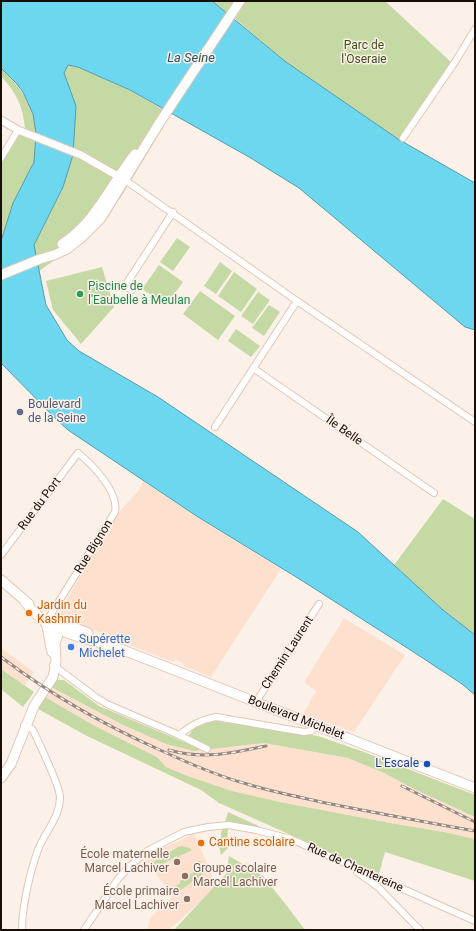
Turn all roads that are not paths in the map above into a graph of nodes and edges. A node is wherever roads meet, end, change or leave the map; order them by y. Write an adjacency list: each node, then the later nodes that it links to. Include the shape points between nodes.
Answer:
1 (240, 1): 7 (main road, via 160,122 123,169)
2 (475, 29): 5 (street)
3 (1, 120): 4 (street)
4 (18, 130): 6 (street); 7 (street, via 81,155)
5 (403, 138)
6 (1, 158)
7 (122, 178): 8 (street); 9 (main road, via 80,231 69,240 40,259)
8 (173, 212): 10 (street, via 125,286); 11 (street)
9 (1, 275)
10 (132, 290)
11 (297, 301): 12 (street); 13 (street)
12 (253, 368): 14 (street); 16 (street, Île Belle)
13 (475, 422)
14 (215, 427)
15 (78, 453): 17 (street, Rue du Port); 20 (street, Rue Bignon, via 96,468 102,477 116,501 115,512)
16 (434, 493)
17 (1, 555)
18 (1, 580): 20 (main road, via 36,615)
19 (319, 604): 22 (street, Chemin Laurent)
20 (55, 626): 21 (main road, via 49,641); 22 (main road, Boulevard Michelet, via 88,633 118,648)
21 (54, 665): 25 (main road, via 53,677); 27 (street, via 109,705)
22 (256, 702): 23 (main road, Boulevard Michelet)
23 (300, 719): 24 (main road, Boulevard Michelet); 26 (street)
24 (315, 725): 26 (street, via 309,732); 30 (main road, Boulevard Michelet)
25 (24, 726): 29 (main road, via 11,764); 33 (street, via 33,730 59,791 60,800 56,817 34,861)
26 (296, 731): 27 (street, via 216,717 204,719)
27 (179, 734): 28 (street)
28 (207, 749)
29 (1, 778)
30 (475, 788)
31 (348, 865): 32 (street, Rue de Chantereine); 34 (street, Rue de Chantereine, via 291,839 256,830 229,825 194,829 173,837 140,856 112,887); 35 (street, via 378,887)
32 (475, 921)
33 (22, 930)
34 (84, 930)
35 (420, 930)

